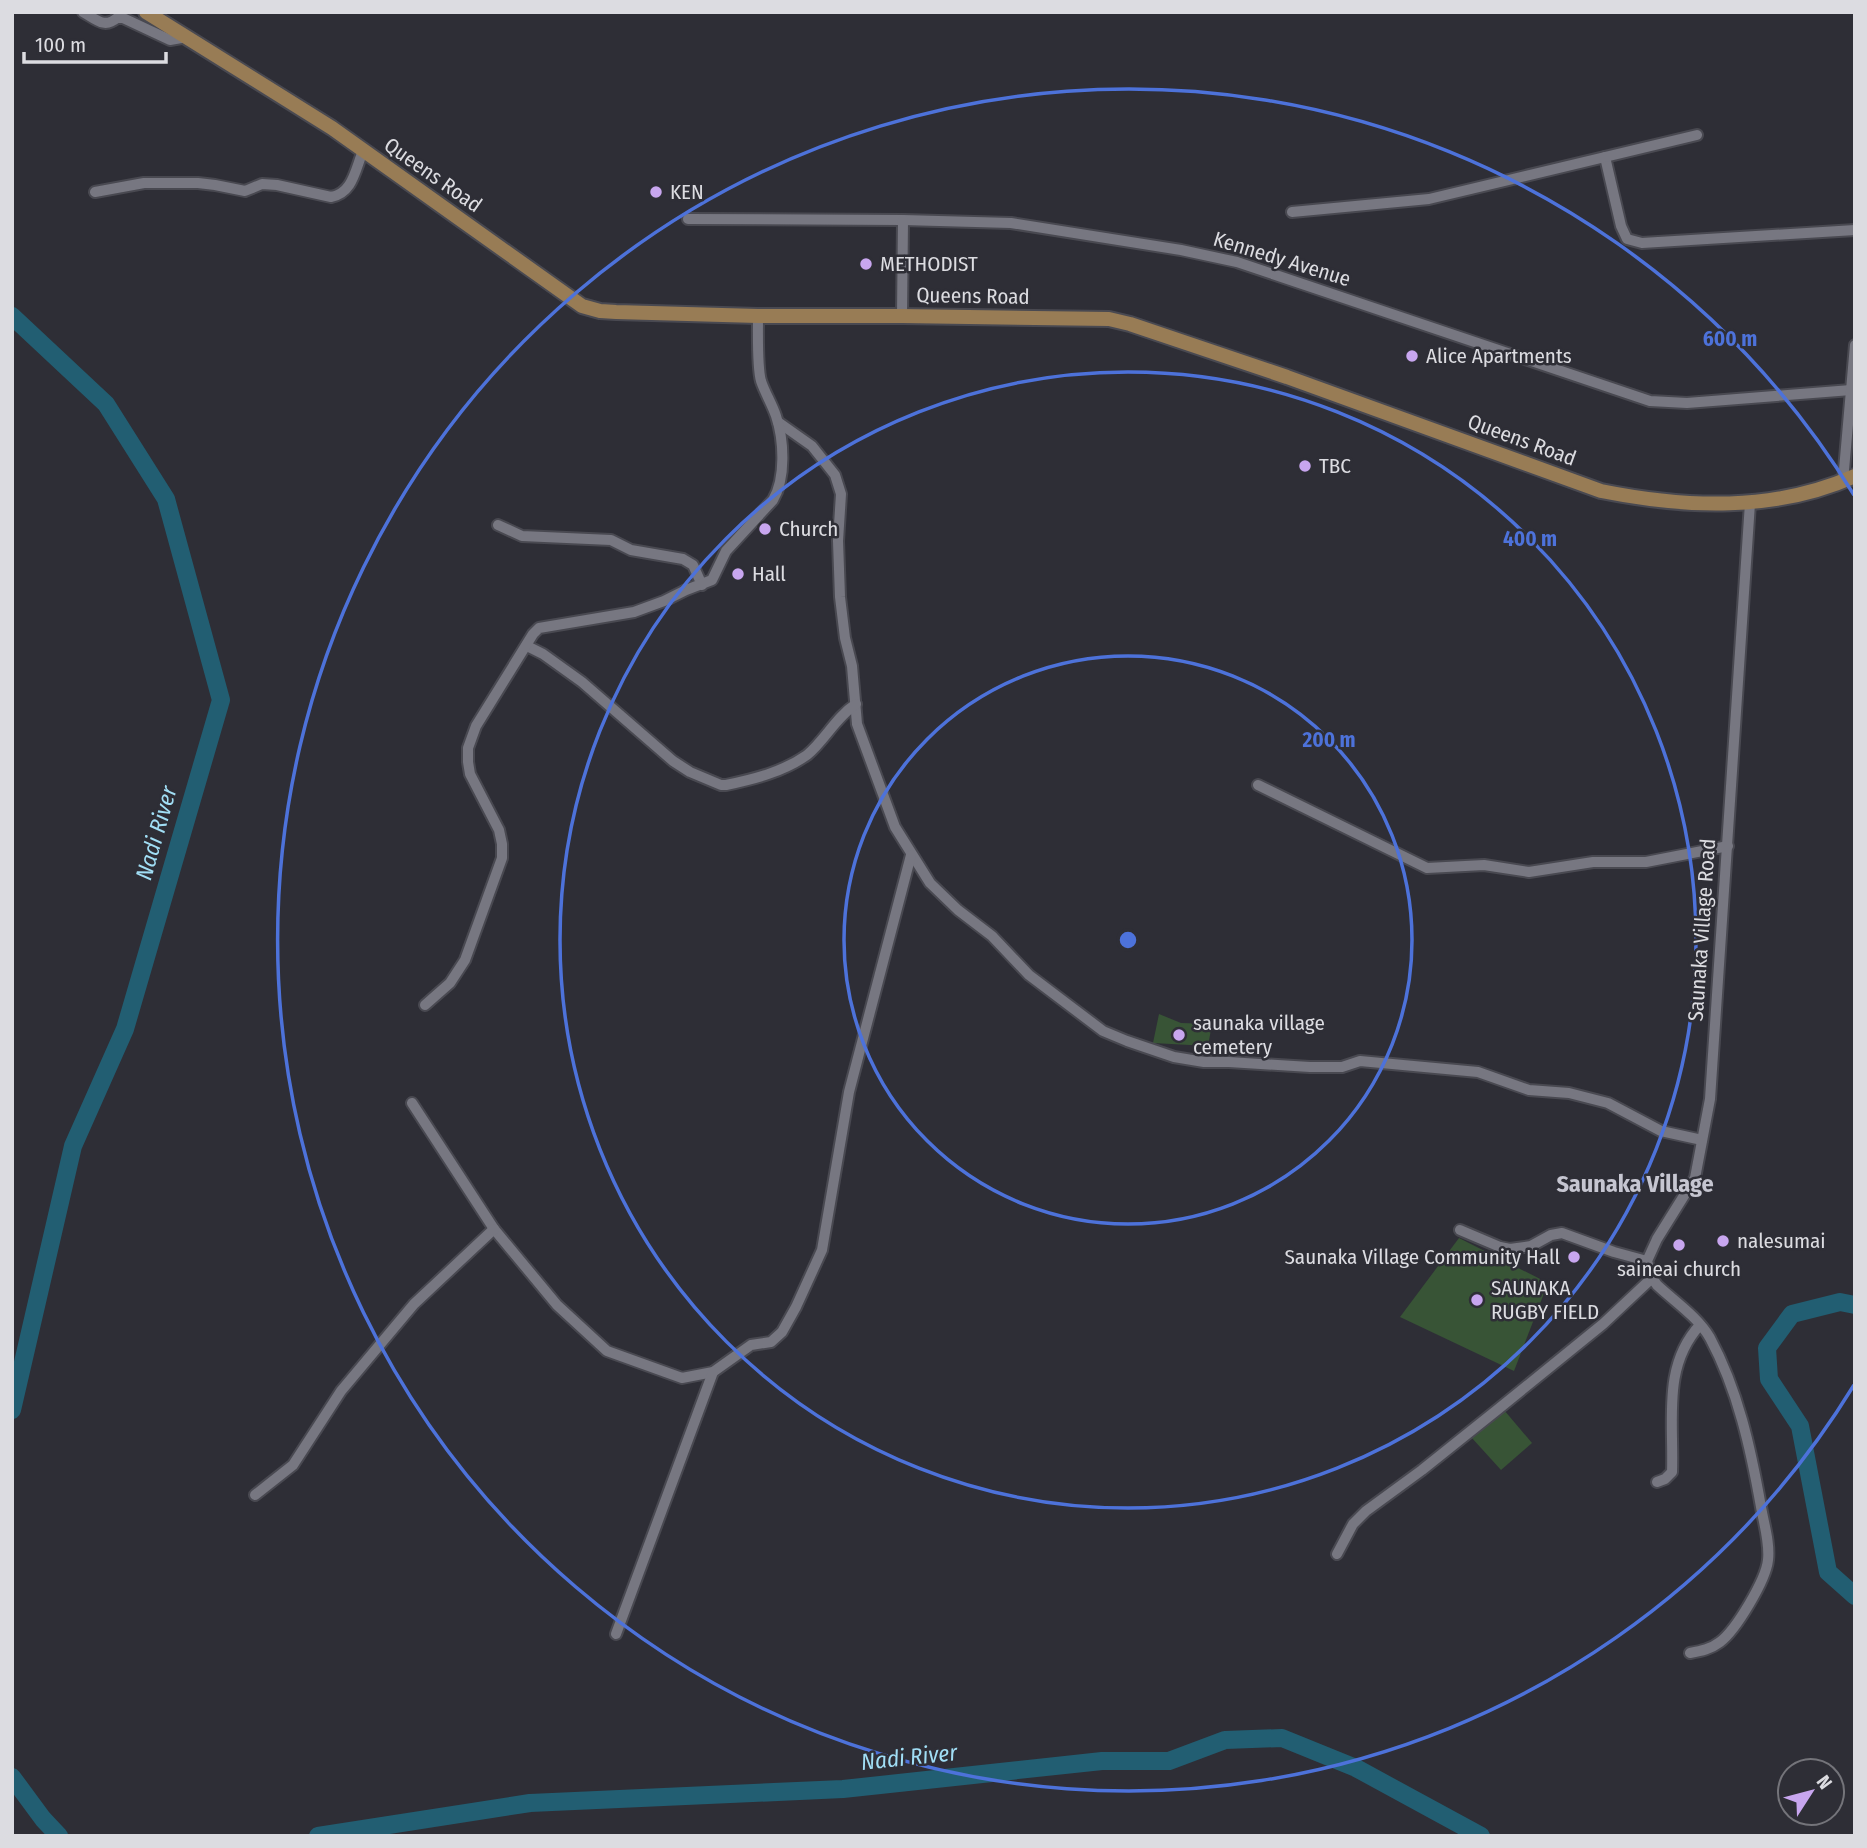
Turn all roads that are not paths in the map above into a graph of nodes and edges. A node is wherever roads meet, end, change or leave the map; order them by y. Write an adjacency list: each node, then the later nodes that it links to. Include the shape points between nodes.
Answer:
1 (83, 12): 3 (street, via 105,24 123,18 170,40)
2 (146, 12): 3 (main road, Queens Road)
3 (187, 37): 5 (main road, Queens Road)
4 (1697, 135): 6 (street)
5 (363, 151): 7 (street, via 347,189 331,197 262,184 246,191 157,183); 12 (main road, Queens Road, via 582,306 616,312)
6 (1605, 157): 8 (street, via 1429,199); 11 (street, via 1627,239 1642,243)
7 (95, 191)
8 (1292, 212)
9 (688, 219): 10 (street, Kennedy Avenue)
10 (903, 220): 13 (street); 15 (street, Kennedy Avenue, via 1011,222 1237,262 1650,401 1687,403)
11 (1855, 230)
12 (758, 316): 13 (main road, Queens Road); 16 (street, via 760,379)
13 (901, 316): 18 (main road, Queens Road, via 1109,319 1287,377 1601,492 1692,504)
14 (1855, 345): 15 (street)
15 (1851, 390): 17 (street)
16 (778, 422): 20 (street, via 783,466 779,490 726,551 712,580); 22 (street, via 812,446 835,475 841,494 840,597)
17 (1849, 479): 18 (main road, Queens Road)
18 (1751, 503): 24 (street, Saunaka Village Road)
19 (498, 525): 20 (street, via 522,536 611,540 631,550 683,559 693,565)
20 (702, 585): 21 (street, via 635,612 539,628)
21 (527, 646): 22 (street, via 582,682 673,761 721,785 785,768 807,754); 26 (street, via 476,726 468,748 470,775 499,830 502,858 465,960 450,983)
22 (856, 704): 25 (street, via 857,724 895,827)
23 (1258, 785): 24 (street, via 1427,868 1484,865 1529,872 1593,862 1646,862)
24 (1728, 846): 28 (street, Saunaka Village Road, via 1710,1099)
25 (911, 855): 28 (street, via 930,883 1029,975 1103,1031 1144,1048 1204,1062 1342,1067 1360,1061 1478,1072 1529,1090 1569,1093 1608,1103 1661,1131); 34 (street, via 849,1093 822,1250 782,1332 771,1342 751,1345)
26 (425, 1005)
27 (412, 1103): 29 (street)
28 (1702, 1140): 31 (street, Saunaka Village Road, via 1695,1178)
29 (494, 1229): 34 (street, via 556,1305 607,1350 682,1378); 36 (street, via 414,1304 341,1391 293,1465)
30 (1460, 1230): 31 (street, via 1510,1249 1562,1233)
31 (1647, 1261): 32 (street)
32 (1652, 1278): 33 (street); 37 (street, via 1603,1324 1366,1511 1353,1524)
33 (1700, 1325): 35 (street, via 1677,1366 1671,1410 1672,1472); 39 (street, via 1722,1364 1742,1419 1769,1556 1766,1573 1729,1633 1714,1646)
34 (713, 1372): 38 (street)
35 (1657, 1482)
36 (255, 1495)
37 (1337, 1554)
38 (616, 1634)
39 (1690, 1653)

